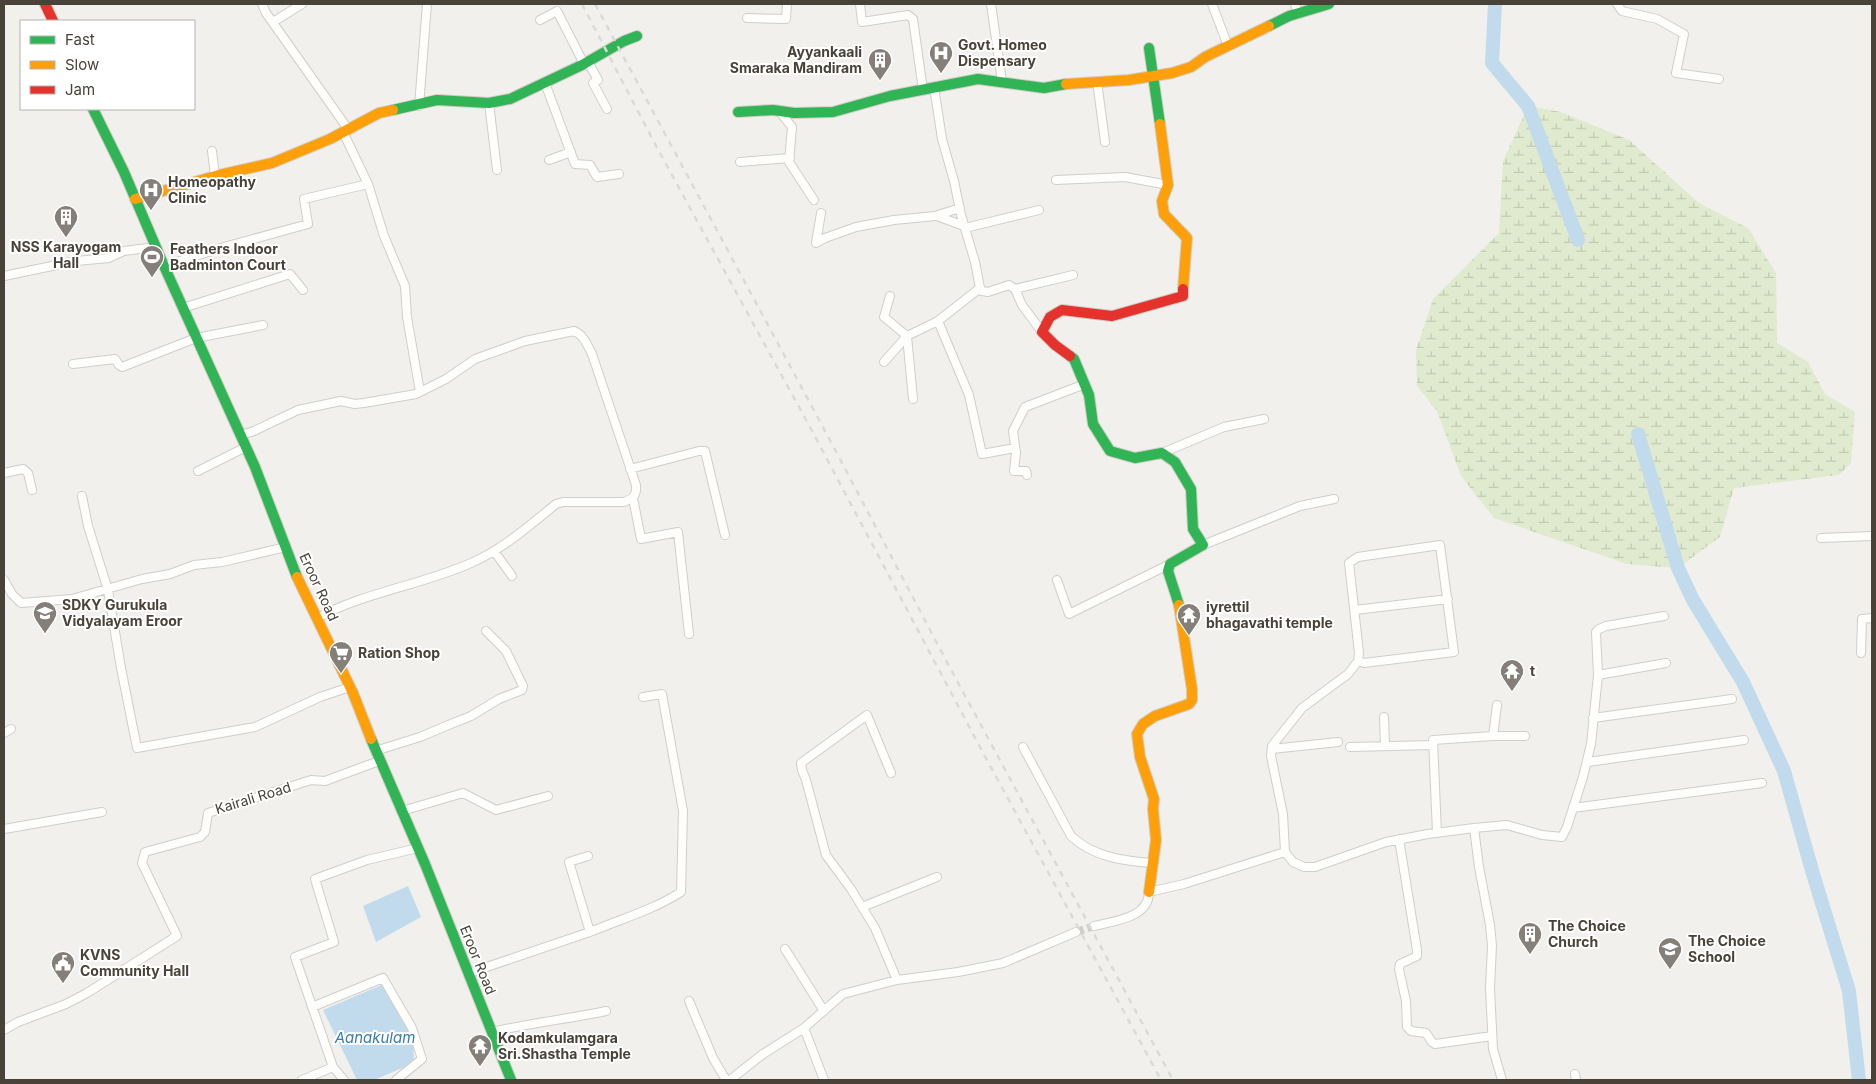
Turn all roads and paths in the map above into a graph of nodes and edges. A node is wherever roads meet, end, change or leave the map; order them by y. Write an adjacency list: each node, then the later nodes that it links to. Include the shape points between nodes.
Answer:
1 (45, 4): 13 (main road)
2 (262, 4): 15 (street)
3 (302, 4): 15 (street)
4 (427, 4): 28 (street)
5 (787, 4): 12 (street, via 786,19)
6 (860, 4): 26 (street, via 862,22 908,15 912,19)
7 (991, 4): 23 (street)
8 (1212, 4): 17 (street)
9 (1329, 4): 11 (main road)
10 (1617, 4): 21 (street, via 1622,11 1657,19 1684,34 1676,74)
11 (1297, 9): 17 (main road)
12 (747, 18)
13 (53, 20)
14 (540, 20): 19 (street, via 557,11)
15 (273, 22): 33 (street)
16 (637, 36): 19 (main road)
17 (1228, 46): 20 (main road, via 1191,67)
18 (1149, 48): 20 (main road)
19 (586, 63): 24 (main road); 30 (street, via 598,80 593,83)
20 (1152, 76): 22 (main road); 45 (main road)
21 (1719, 79)
22 (1097, 81): 23 (main road, via 1044,88); 34 (street)
23 (1002, 82): 25 (main road, via 978,79)
24 (545, 83): 27 (main road, via 510,99); 36 (street)
25 (934, 87): 26 (main road); 48 (street, via 942,139)
26 (923, 90): 31 (main road, via 832,112)
27 (489, 103): 28 (main road, via 437,100); 40 (street)
28 (419, 106): 33 (main road, via 379,113)
29 (93, 110): 46 (main road, Eroor Road)
30 (608, 110)
31 (779, 111): 32 (main road); 37 (street, via 792,127)
32 (738, 112)
33 (345, 131): 42 (main road, via 272,164); 44 (street)
34 (1105, 142)
35 (212, 151): 42 (street)
36 (571, 152): 38 (street); 41 (street, via 575,164 590,165 597,177)
37 (790, 158): 39 (street); 47 (street, via 789,162)
38 (549, 160)
39 (740, 162)
40 (497, 170)
41 (619, 174)
42 (215, 176): 46 (main road)
43 (1056, 180): 45 (street, via 1125,177)
44 (368, 184): 54 (street, via 304,199 308,224); 70 (street, via 384,236 405,286)
45 (1168, 186): 64 (main road, via 1162,201 1164,214 1187,238 1183,296 1112,316 1062,310 1050,317)
46 (135, 199): 53 (main road, Eroor Road)
47 (814, 200)
48 (960, 208): 51 (street); 52 (street)
49 (1039, 210): 52 (street)
50 (821, 213): 51 (street, via 816,243 856,227)
51 (937, 216): 52 (street)
52 (964, 227): 57 (street)
53 (155, 247): 54 (main road, Eroor Road); 55 (street)
54 (164, 266): 61 (main road, Eroor Road)
55 (4, 276)
56 (1073, 276): 58 (street)
57 (980, 288): 58 (street, via 988,292 1009,286); 62 (street)
58 (1015, 289): 64 (street, via 1022,305)
59 (303, 290): 61 (street, via 290,274)
60 (890, 296): 65 (street, via 884,316)
61 (182, 308): 66 (main road, Eroor Road)
62 (938, 321): 65 (street); 75 (street, via 969,395 982,454)
63 (262, 325): 66 (street)
64 (1042, 332): 69 (main road, via 1055,346 1074,358)
65 (907, 336): 67 (street); 71 (street)
66 (196, 338): 68 (street, via 122,367 116,359); 73 (main road, Eroor Road)
67 (884, 362)
68 (73, 364)
69 (1085, 384): 75 (street, via 1025,407 1013,431); 76 (main road, via 1093,424 1110,451 1135,458)
70 (420, 392): 73 (street, via 375,402 355,404 341,401 298,410); 77 (street, via 474,359 525,341 574,331 579,333 592,354)
71 (913, 399)
72 (1264, 419): 76 (street, via 1224,427)
73 (240, 435): 74 (main road, Eroor Road)
74 (246, 447): 78 (street); 89 (main road, Eroor Road)
75 (1015, 448): 80 (street, via 1014,471 1026,471)
76 (1162, 453): 88 (main road, via 1175,462 1191,489 1193,529)
77 (630, 469): 83 (street, via 636,485); 85 (street, via 705,451)
78 (198, 471)
79 (4, 473): 81 (street, via 23,469 28,473)
80 (1026, 475)
81 (32, 490)
82 (82, 496): 95 (street)
83 (633, 498): 90 (street, via 624,502 556,504); 102 (street, via 641,539 678,532)
84 (1334, 499): 88 (street, via 1300,506)
85 (725, 535)
86 (1872, 536): 87 (street)
87 (1821, 538)
88 (1203, 545): 91 (main road)
89 (286, 547): 95 (street, via 194,565); 99 (main road, Eroor Road, via 297,578)
90 (494, 551): 92 (street); 99 (street)
91 (1170, 564): 94 (street, via 1069,614); 138 (main road, via 1168,571 1179,602 1192,700 1155,716 1143,724 1137,734 1140,757 1154,799 1156,840)
92 (512, 576)
93 (4, 580): 95 (street, via 21,603 72,600)
94 (1057, 580)
95 (108, 590): 107 (street, via 138,748 255,727)
96 (1448, 599): 97 (street); 97 (street, via 1440,545 1352,560 1349,563); 104 (street, via 1454,652 1364,663)
97 (1355, 610): 104 (street)
98 (1664, 616): 106 (street, via 1599,628 1596,632)
99 (318, 618): 107 (main road, Eroor Road)
100 (1872, 618): 103 (street, via 1862,618)
101 (486, 631): 122 (street, via 508,654 522,690 498,699 471,716)
102 (689, 634)
103 (1861, 653)
104 (1358, 661): 121 (street, via 1348,674 1302,708)
105 (1666, 663): 106 (street)
106 (1598, 675): 112 (street)
107 (350, 687): 122 (main road, Eroor Road)
108 (643, 697): 143 (street, via 662,694 666,713 683,810 681,892 662,904)
109 (1732, 699): 112 (street)
110 (1497, 705): 113 (street)
111 (1384, 717): 118 (street)
112 (1593, 718): 124 (street)
113 (1493, 736): 114 (street); 117 (street, via 1433,740)
114 (1525, 736)
115 (1744, 740): 124 (street)
116 (1338, 742): 121 (street)
117 (1433, 745): 118 (street); 133 (street)
118 (1385, 746): 120 (street)
119 (1023, 747): 138 (street, via 1076,841 1102,855)
120 (1350, 747)
121 (1272, 749): 136 (street)
122 (375, 751): 123 (main road, Eroor Road)
123 (379, 761): 129 (main road, Eroor Road); 153 (street, Kairali Road, via 325,781 311,780 208,812 205,832 200,837 145,852 142,863 177,936 87,993)
124 (1588, 762): 128 (street)
125 (891, 773): 141 (street, via 867,715 801,763 826,855)
126 (1762, 783): 128 (street)
127 (548, 796): 129 (street, via 496,810 463,794)
128 (1573, 808): 131 (street, via 1561,838 1506,825)
129 (402, 811): 135 (main road, Eroor Road)
130 (102, 812): 132 (street)
131 (1474, 828): 133 (street); 155 (street, via 1492,946)
132 (4, 829)
133 (1437, 833): 134 (street)
134 (1399, 839): 136 (street, via 1315,866 1304,867 1293,862); 155 (street, via 1417,950 1417,956 1400,964 1399,969 1406,1001 1407,1027 1411,1031 1426,1033 1435,1044)
135 (418, 848): 146 (main road, Eroor Road); 149 (street, via 367,860 315,880 334,942 294,957)
136 (1286, 852): 140 (street)
137 (588, 856): 143 (street, via 569,862)
138 (1153, 863): 140 (main road)
139 (937, 877): 141 (street)
140 (1149, 892): 142 (street, via 1146,905 1140,911)
141 (862, 907): 147 (street, via 875,928)
142 (1094, 926)
143 (590, 932): 146 (street)
144 (1076, 932): 147 (street, via 1003,964)
145 (785, 949): 150 (street)
146 (469, 974): 154 (main road, Eroor Road)
147 (897, 980): 150 (street, via 843,994)
148 (689, 1001): 157 (street, via 714,1058)
149 (312, 1007): 156 (street); 160 (street, via 383,978 412,1028 422,1059)
150 (824, 1011): 152 (street)
151 (606, 1012): 154 (street)
152 (804, 1028): 157 (street, via 762,1054); 162 (street)
153 (4, 1030)
154 (492, 1032): 161 (main road, Eroor Road)
155 (1492, 1036): 163 (street)
156 (333, 1067): 158 (street); 159 (street)
157 (732, 1079)
158 (302, 1080)
159 (344, 1080)
160 (396, 1080)
161 (511, 1080)
162 (824, 1080)
163 (1502, 1080)

